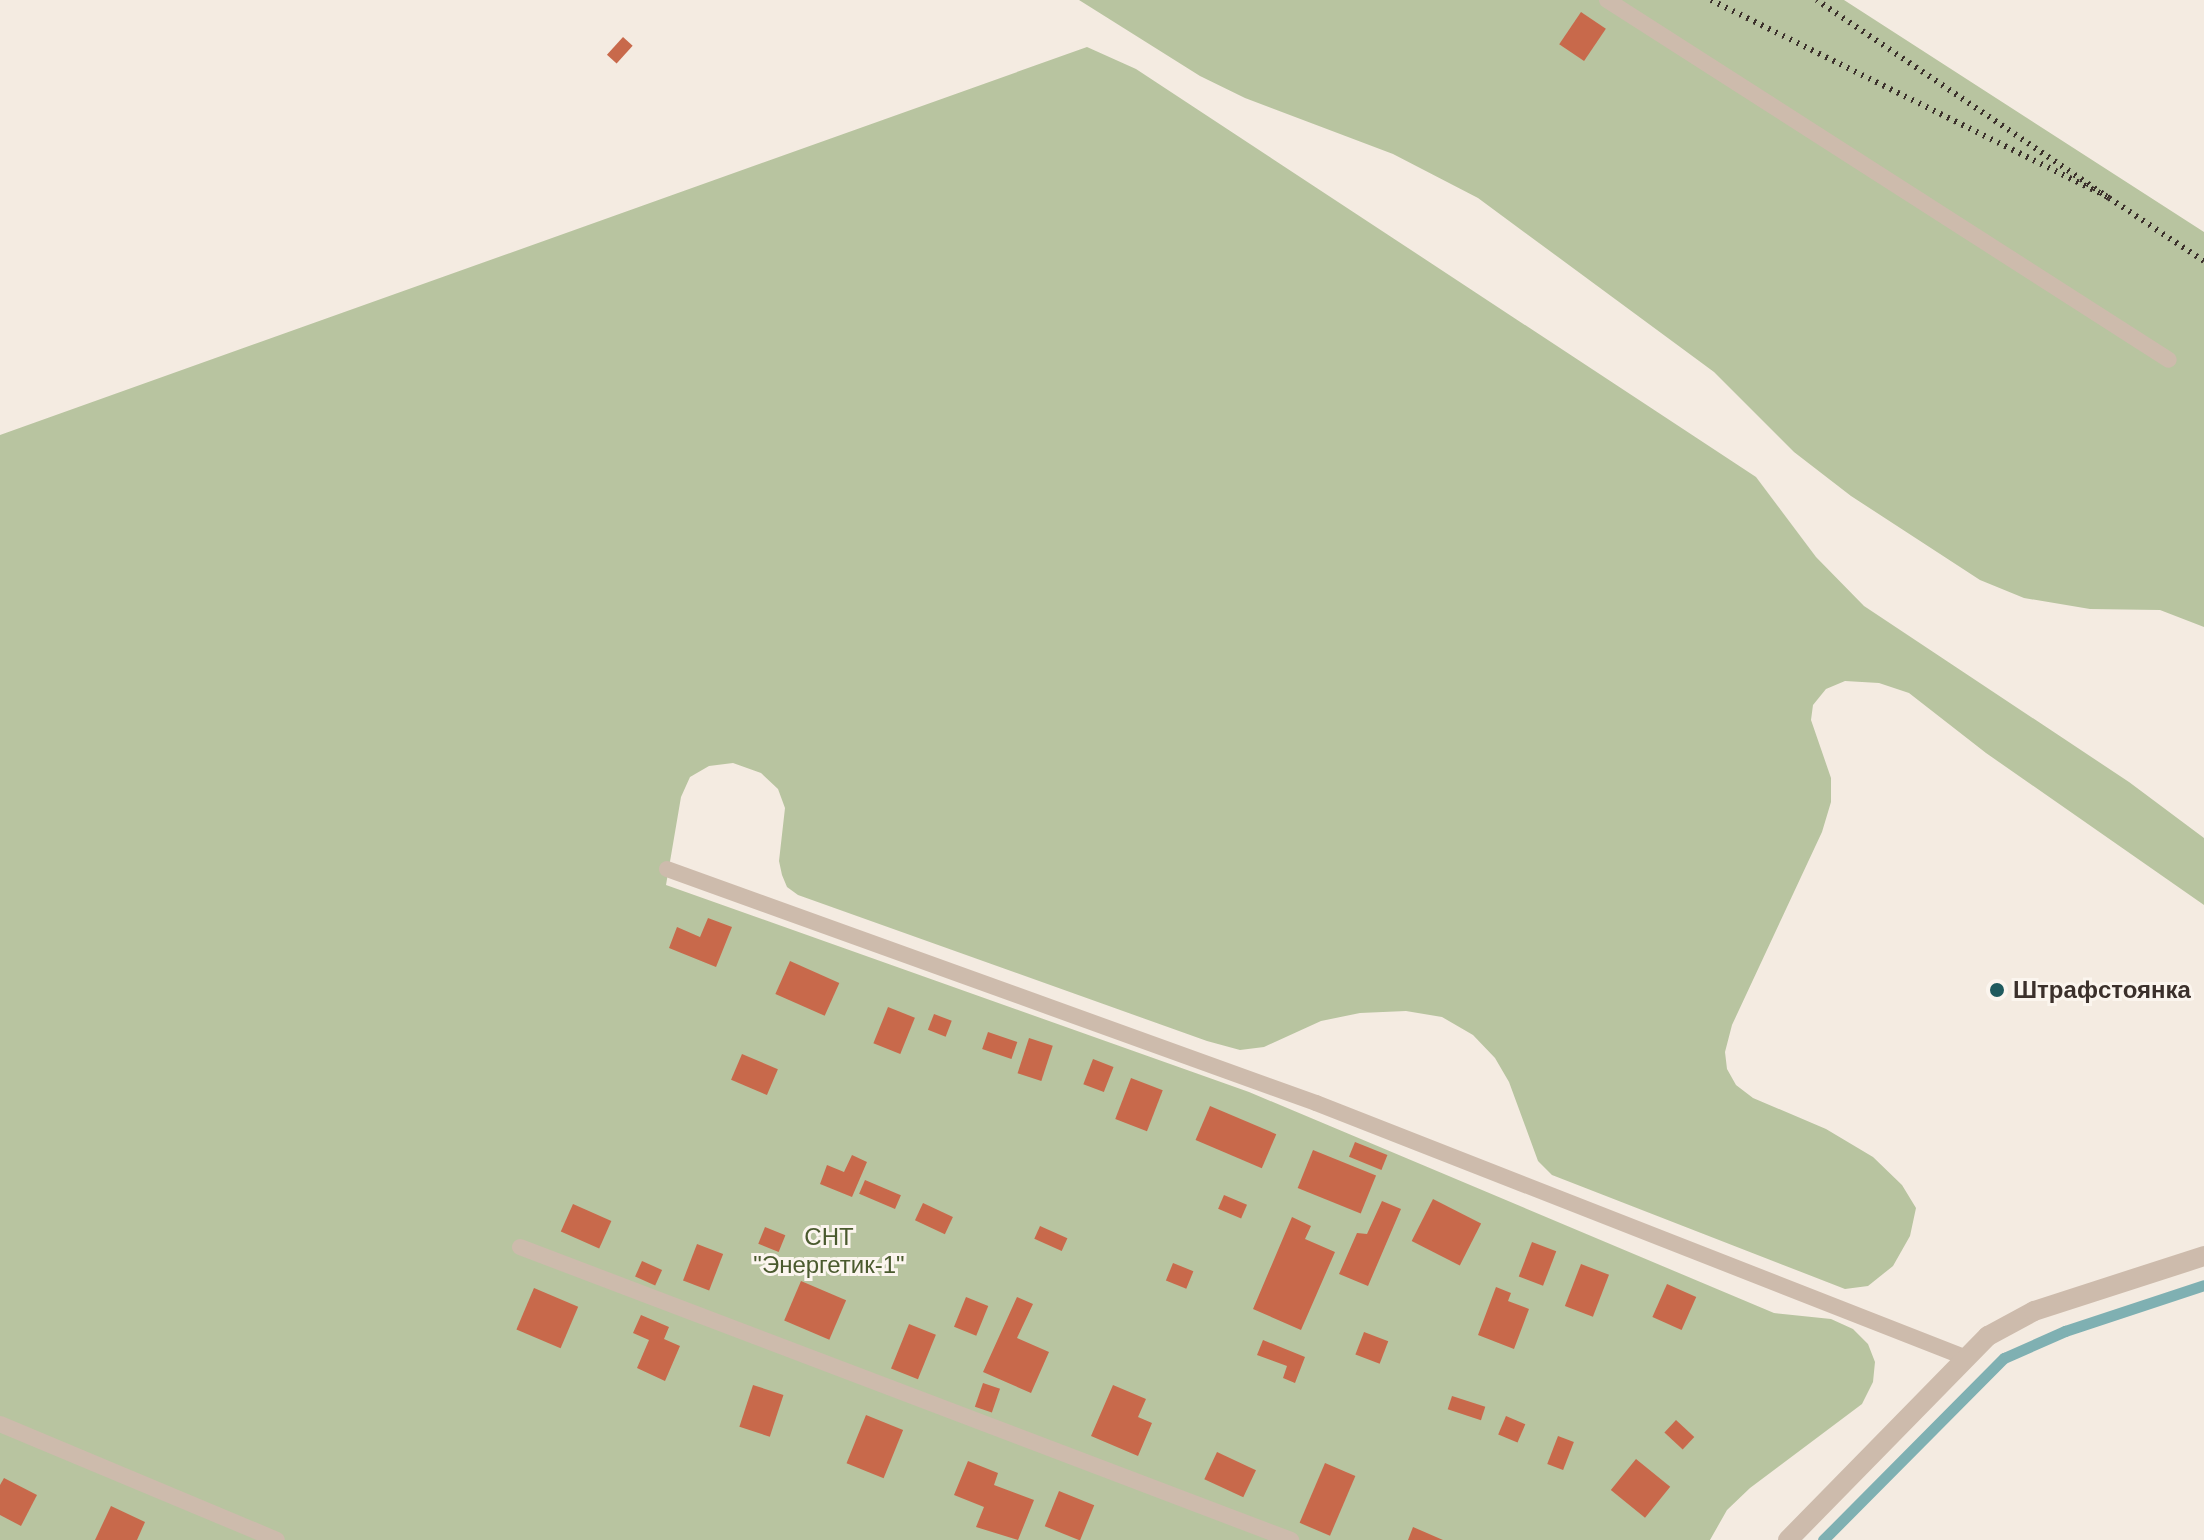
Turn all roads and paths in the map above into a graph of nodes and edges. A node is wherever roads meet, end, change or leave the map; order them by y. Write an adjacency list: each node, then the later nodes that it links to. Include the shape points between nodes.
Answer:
1 (1607, 0): 2 (lane)
2 (2169, 360)
3 (667, 869): 6 (lane, via 1292,1094)
4 (520, 1247): 9 (lane)
5 (2204, 1256): 6 (street, via 2034,1311 1988,1336)
6 (1964, 1357): 10 (street)
7 (0, 1424): 8 (lane)
8 (277, 1540)
9 (1291, 1540)
10 (1788, 1540)

